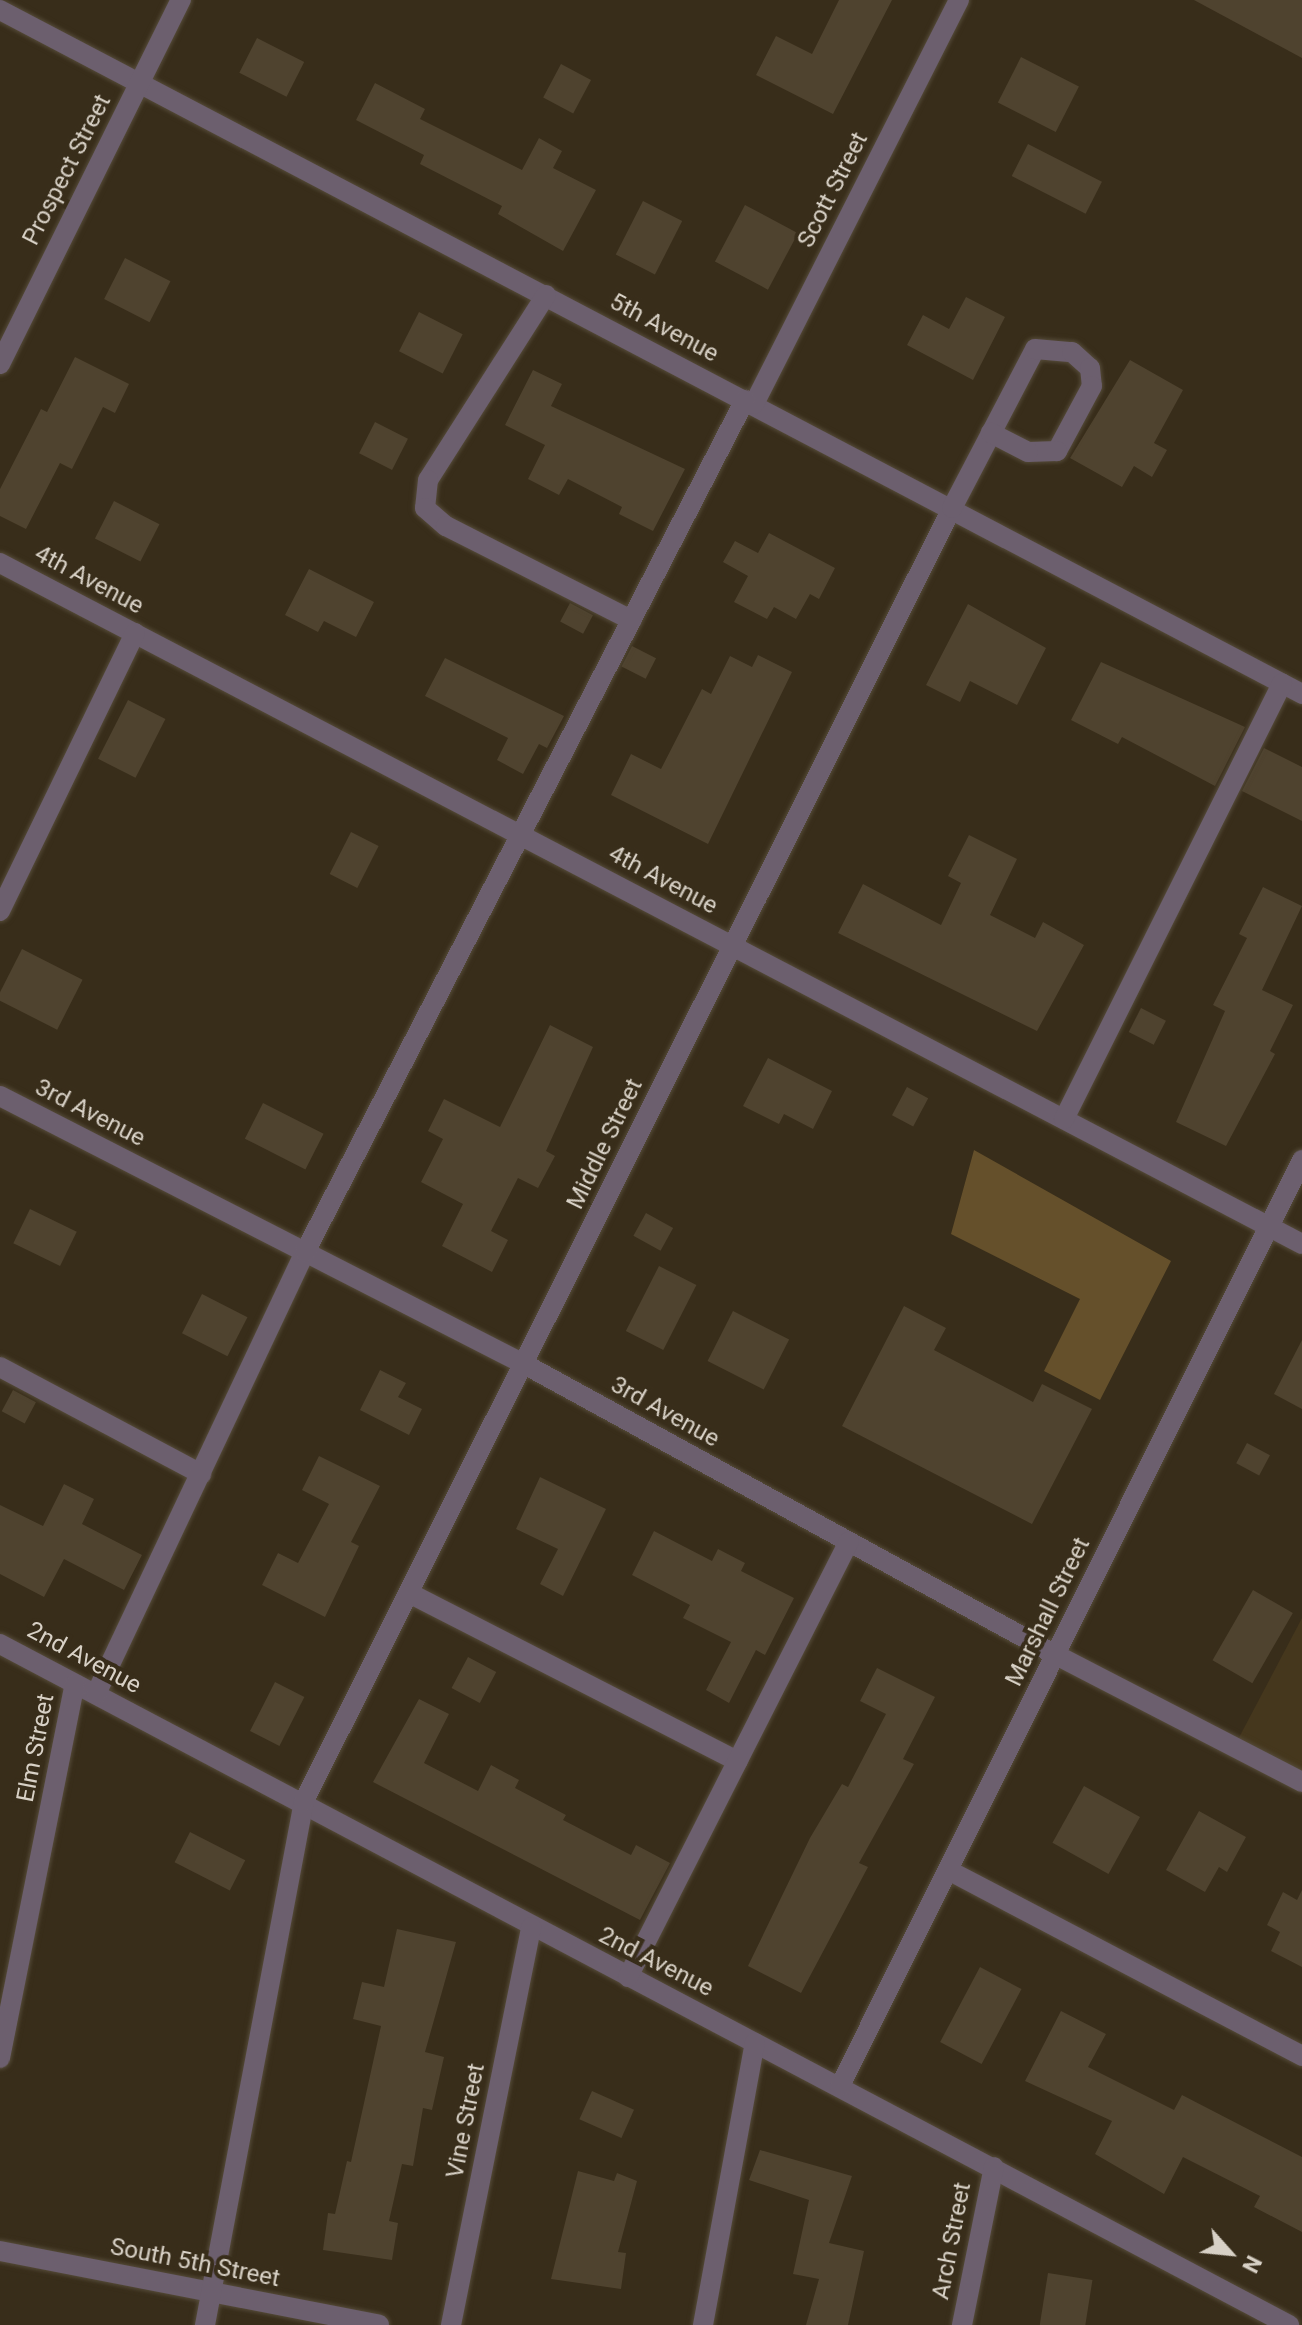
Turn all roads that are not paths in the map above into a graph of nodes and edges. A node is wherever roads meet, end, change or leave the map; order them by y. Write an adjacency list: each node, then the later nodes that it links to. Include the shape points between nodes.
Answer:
1 (181, 0): 4 (street, Prospect Street)
2 (959, 0): 7 (street, Scott Street)
3 (0, 10): 4 (street, 5th Avenue)
4 (140, 83): 5 (street, 5th Avenue); 6 (street, Prospect Street)
5 (546, 295): 7 (street, 5th Avenue); 11 (street, via 428,480 425,508 446,526)
6 (0, 364)
7 (750, 402): 9 (street, 5th Avenue); 11 (street, Scott Street)
8 (991, 433): 8 (street, Middle Street, via 1035,349 1072,352 1090,368 1092,386 1057,451 1028,452); 9 (street, Middle Street)
9 (952, 508): 13 (street, 5th Avenue); 17 (street, Middle Street)
10 (0, 563): 12 (street, 4th Avenue)
11 (631, 620): 15 (street, Scott Street)
12 (135, 633): 15 (street, 4th Avenue); 16 (street)
13 (1282, 683): 14 (street, 5th Avenue); 19 (street)
14 (1302, 694)
15 (521, 835): 17 (street, 4th Avenue); 23 (street, Scott Street)
16 (0, 911)
17 (732, 945): 19 (street, 4th Avenue); 24 (street, Middle Street)
18 (0, 1096): 23 (street, 3rd Avenue)
19 (1064, 1119): 21 (street, 4th Avenue)
20 (1302, 1160): 21 (street, Marshall Street)
21 (1268, 1227): 22 (street, 4th Avenue); 30 (street, Marshall Street)
22 (1302, 1244)
23 (305, 1252): 24 (street, 3rd Avenue); 26 (street, Scott Street)
24 (526, 1365): 27 (street, 3rd Avenue); 28 (street, Middle Street)
25 (0, 1367): 26 (street)
26 (201, 1474): 32 (street, Scott Street)
27 (849, 1542): 30 (street, 3rd Avenue); 33 (street)
28 (409, 1593): 33 (street); 35 (street, Middle Street)
29 (0, 1644): 31 (street, 2nd Avenue)
30 (1056, 1655): 34 (street, 3rd Avenue); 36 (street, Marshall Street)
31 (75, 1684): 32 (street, 2nd Avenue); 41 (street, Elm Street)
32 (96, 1694): 35 (street, 2nd Avenue)
33 (738, 1761): 38 (street)
34 (1302, 1782)
35 (304, 1801): 37 (street, 2nd Avenue); 45 (street, Middle Street)
36 (948, 1870): 40 (street); 42 (street, Marshall Street)
37 (531, 1927): 38 (street, 2nd Avenue); 48 (street, Vine Street)
38 (628, 1977): 39 (street, 2nd Avenue)
39 (755, 2043): 42 (street, 2nd Avenue); 49 (street)
40 (1302, 2056)
41 (0, 2058)
42 (840, 2086): 43 (street, 2nd Avenue)
43 (994, 2167): 50 (street, Arch Street); 51 (street, 2nd Avenue)
44 (0, 2251): 45 (street, South 5th Street)
45 (211, 2292): 46 (street, Middle Street); 47 (street, South 5th Street)
46 (205, 2325)
47 (379, 2325)
48 (451, 2325)
49 (703, 2325)
50 (962, 2325)
51 (1289, 2325)

